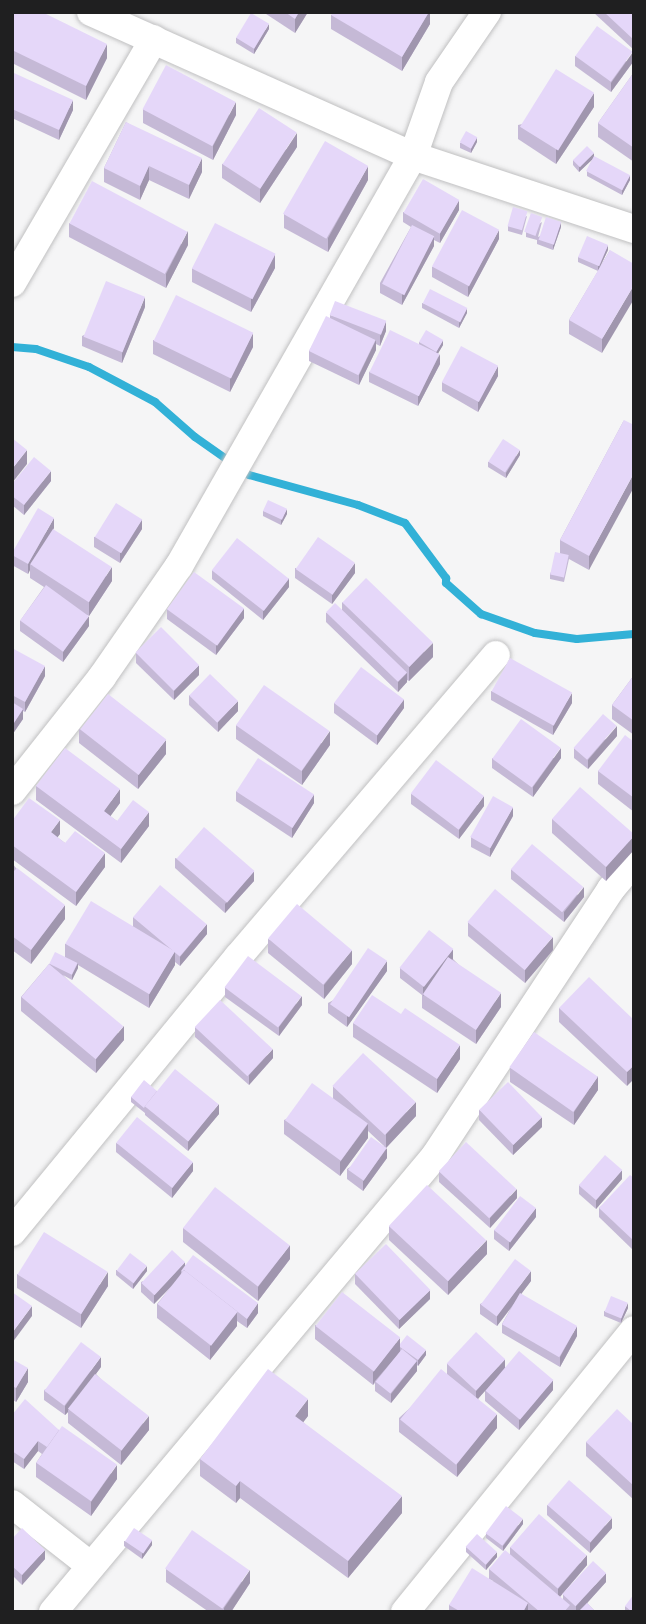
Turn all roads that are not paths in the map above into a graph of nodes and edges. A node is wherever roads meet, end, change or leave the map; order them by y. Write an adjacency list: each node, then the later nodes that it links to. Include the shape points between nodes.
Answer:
1 (91, 12): 3 (street)
2 (487, 12): 4 (street, via 439,82)
3 (154, 40): 4 (street); 6 (street)
4 (412, 156): 5 (street); 8 (street, via 179,566 102,677)
5 (634, 229)
6 (12, 283)
7 (496, 655): 10 (street, via 238,957)
8 (12, 791)
9 (634, 862): 13 (street, via 611,889 435,1156)
10 (12, 1232)
11 (634, 1330): 15 (street)
12 (12, 1504): 13 (street)
13 (91, 1566): 14 (street)
14 (53, 1612)
15 (405, 1612)

